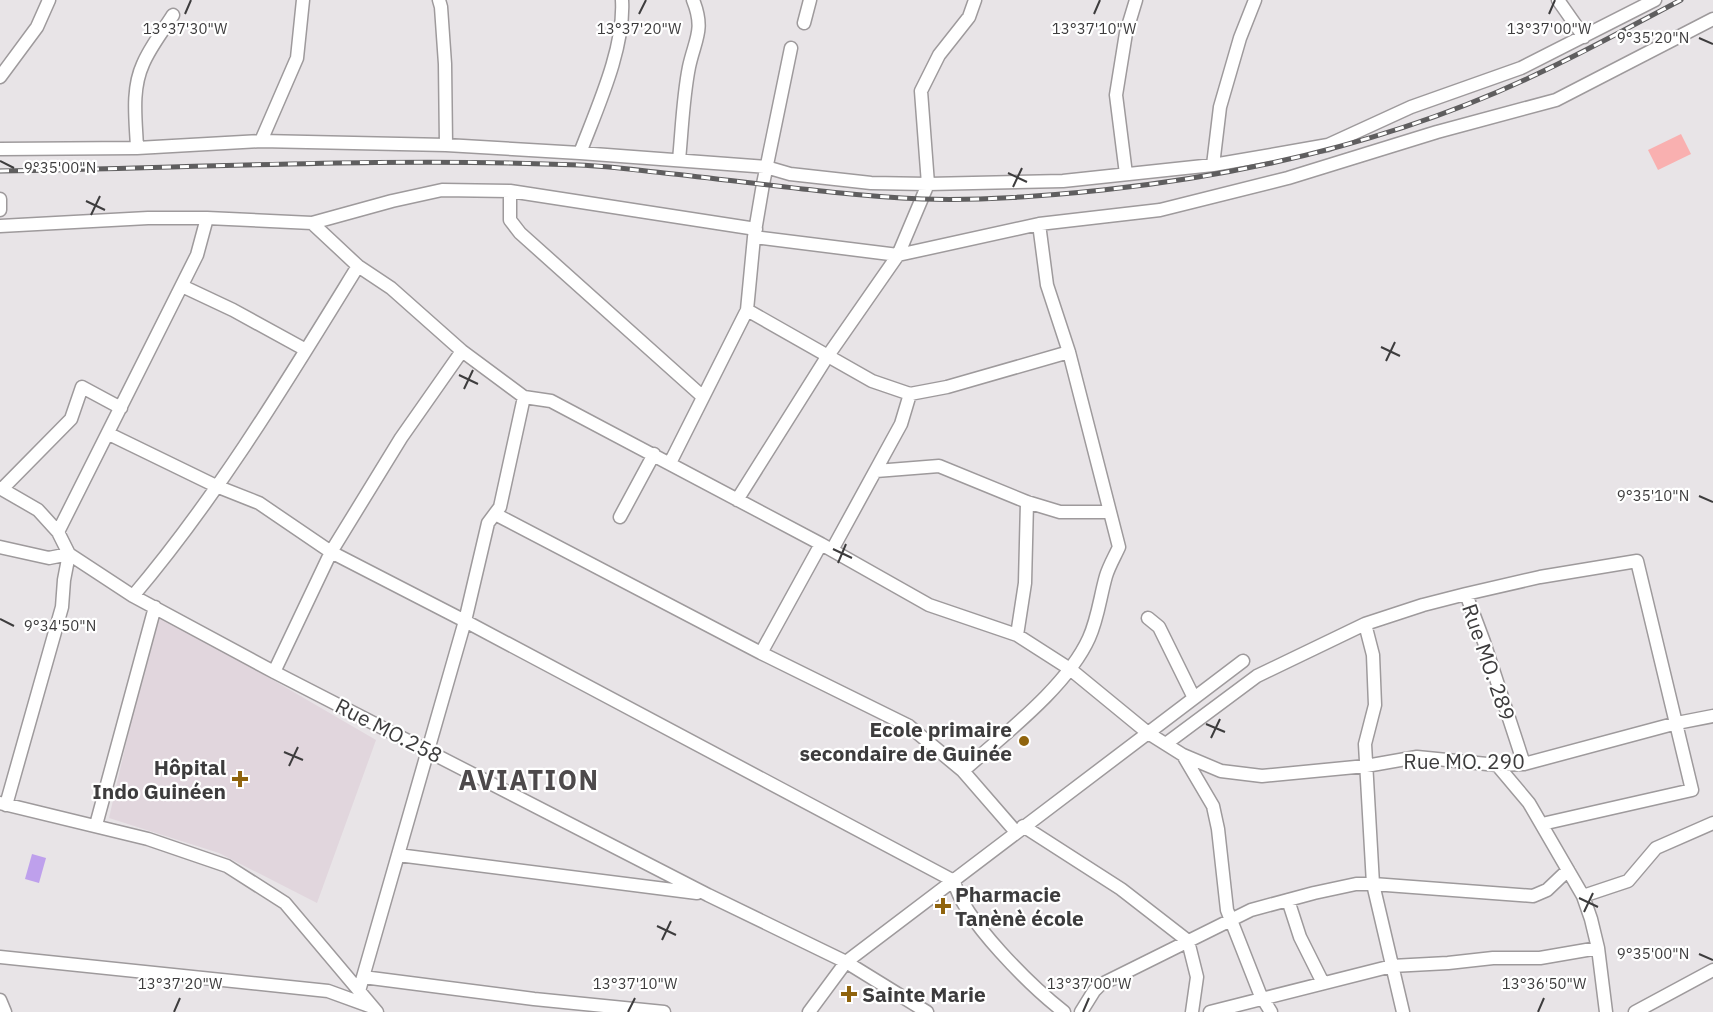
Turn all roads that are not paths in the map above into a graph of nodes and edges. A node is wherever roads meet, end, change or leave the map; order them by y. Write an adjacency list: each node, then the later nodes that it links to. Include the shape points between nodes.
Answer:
1 (49, 0): 17 (street, via 37,27)
2 (303, 0): 18 (street, via 297,58)
3 (439, 0): 19 (street)
4 (622, 0): 22 (street, via 616,52)
5 (693, 0): 23 (street, via 699,34 689,67)
6 (810, 0): 14 (street)
7 (975, 0): 27 (street, via 969,17 939,56 921,92)
8 (1136, 0): 26 (street, via 1116,95)
9 (1255, 0): 24 (street, via 1220,107)
10 (1558, 0): 15 (street)
11 (1655, 0): 15 (street)
12 (173, 15): 21 (street, via 139,76 135,101)
13 (1713, 19): 33 (street, via 1556,100 1288,178 1160,210)
14 (804, 22)
15 (1584, 37): 24 (street, via 1521,68 1411,107 1328,145)
16 (791, 48): 25 (street)
17 (0, 77)
18 (261, 141): 19 (street); 21 (street)
19 (446, 145): 22 (street)
20 (0, 148): 21 (street)
21 (137, 148)
22 (580, 153): 23 (street)
23 (679, 160): 25 (street)
24 (1212, 165): 26 (street)
25 (766, 167): 27 (street, via 813,177); 35 (street)
26 (1126, 174): 27 (street, via 1063,181)
27 (928, 184): 36 (street)
28 (510, 191): 32 (street, via 442,190); 35 (street); 45 (street, via 510,220 520,233)
29 (0, 199): 30 (street)
30 (0, 210)
31 (207, 218): 32 (street); 34 (street); 38 (street, via 197,255)
32 (312, 223): 37 (street)
33 (1039, 224): 36 (street); 42 (street, via 1047,285)
34 (0, 226)
35 (755, 233): 36 (street); 39 (street)
36 (898, 255): 43 (street)
37 (358, 266): 40 (street); 41 (street, via 391,288)
38 (182, 286): 40 (street); 47 (street)
39 (747, 310): 43 (street); 45 (street)
40 (306, 350): 52 (street)
41 (462, 351): 46 (street); 62 (street, via 401,438)
42 (1069, 352): 44 (street); 56 (street)
43 (827, 357): 44 (street, via 872,381); 54 (street)
44 (910, 394): 51 (street, via 901,424)
45 (702, 396): 50 (street)
46 (524, 397): 49 (street, Rue MO. 290, via 551,401); 57 (street, via 500,507)
47 (121, 408): 48 (street); 53 (street, via 82,387 71,419)
48 (108, 434): 52 (street); 59 (street)
49 (654, 454): 50 (street, Rue MO. 290); 58 (street)
50 (670, 463): 54 (street, Rue MO. 290)
51 (876, 471): 55 (street, via 939,466); 61 (street)
52 (216, 486): 62 (street, via 259,504); 65 (street, via 171,551)
53 (1, 489): 59 (street, via 38,510)
54 (737, 500): 61 (street, Rue MO. 290)
55 (1027, 502): 56 (street, via 1060,512); 70 (street, via 1024,583)
56 (1110, 512): 73 (street, via 1119,546 1106,575 1095,624)
57 (495, 514): 68 (street, via 488,523); 71 (street)
58 (620, 517)
59 (58, 532): 63 (street)
60 (0, 547): 63 (street, via 49,558)
61 (827, 547): 70 (street, Rue MO. 290, via 929,605); 71 (street)
62 (332, 552): 68 (street); 74 (street)
63 (69, 554): 65 (street, Rue MO.258); 86 (street, via 62,607)
64 (1466, 594): 69 (street); 77 (street, via 1637,561); 82 (street, Rue MO. 289)
65 (133, 596): 66 (street, Rue MO.258)
66 (155, 607): 74 (street, Rue MO.258); 89 (street)
67 (1148, 618): 75 (street, via 1159,627)
68 (465, 621): 80 (street); 93 (street)
69 (1365, 624): 79 (street, via 1257,676); 84 (street, via 1373,655 1375,705 1365,744)
70 (1017, 635): 73 (street, Rue MO. 290)
71 (761, 653): 85 (street, via 909,726)
72 (1243, 661): 75 (street)
73 (1070, 669): 78 (street, Rue MO. 290); 85 (street, via 1042,700)
74 (274, 672): 80 (street, Rue MO.258)
75 (1194, 698): 78 (street)
76 (1713, 716): 77 (street, Rue MO. 290)
77 (1677, 723): 82 (street, Rue MO. 290); 88 (street, via 1692,790)
78 (1148, 733): 79 (street, Rue MO. 290); 90 (street)
79 (1167, 743): 81 (street, Rue MO. 290)
80 (428, 749): 91 (street); 95 (street, Rue MO.258)
81 (1183, 755): 84 (street, Rue MO. 290, via 1221,771 1262,776); 98 (street, via 1213,806)
82 (1524, 764): 83 (street, Rue MO. 290)
83 (1497, 765): 84 (street, Rue MO. 290, via 1417,757); 88 (street)
84 (1366, 766): 94 (street)
85 (963, 771): 90 (street)
86 (3, 804): 89 (street)
87 (1713, 823): 96 (street, via 1656,848 1628,881)
88 (1542, 824): 92 (street)
89 (96, 825): 107 (street, via 227,866 285,903)
90 (1020, 829): 93 (street); 99 (street, via 1120,889)
91 (398, 855): 95 (street); 105 (street)
92 (1568, 870): 94 (street, via 1547,890 1533,896); 96 (street)
93 (954, 881): 102 (street); 115 (street, via 956,892 993,944)
94 (1373, 884): 97 (street, via 1356,884); 103 (street)
95 (708, 895): 102 (street, Rue MO.258)
96 (1583, 896): 100 (street)
97 (1288, 900): 98 (street); 106 (street, via 1300,937)
98 (1231, 920): 99 (street); 108 (street)
99 (1188, 941): 116 (street, via 1100,985); 117 (street, via 1197,977)
100 (1598, 948): 103 (street, via 1540,958); 121 (street)
101 (0, 957): 110 (street, via 328,991)
102 (846, 962): 113 (street); 114 (street, Rue MO.258)
103 (1392, 966): 106 (street); 120 (street)
104 (1713, 970): 122 (street)
105 (363, 977): 107 (street); 112 (street)
106 (1323, 983): 108 (street)
107 (359, 991): 110 (street)
108 (1263, 998): 118 (street); 119 (street)
109 (0, 1000): 111 (street)
110 (374, 1011)
111 (5, 1012)
112 (664, 1012)
113 (810, 1012)
114 (927, 1012)
115 (1064, 1012)
116 (1081, 1012)
117 (1192, 1012)
118 (1210, 1012)
119 (1271, 1012)
120 (1403, 1012)
121 (1606, 1012)
122 (1635, 1012)

